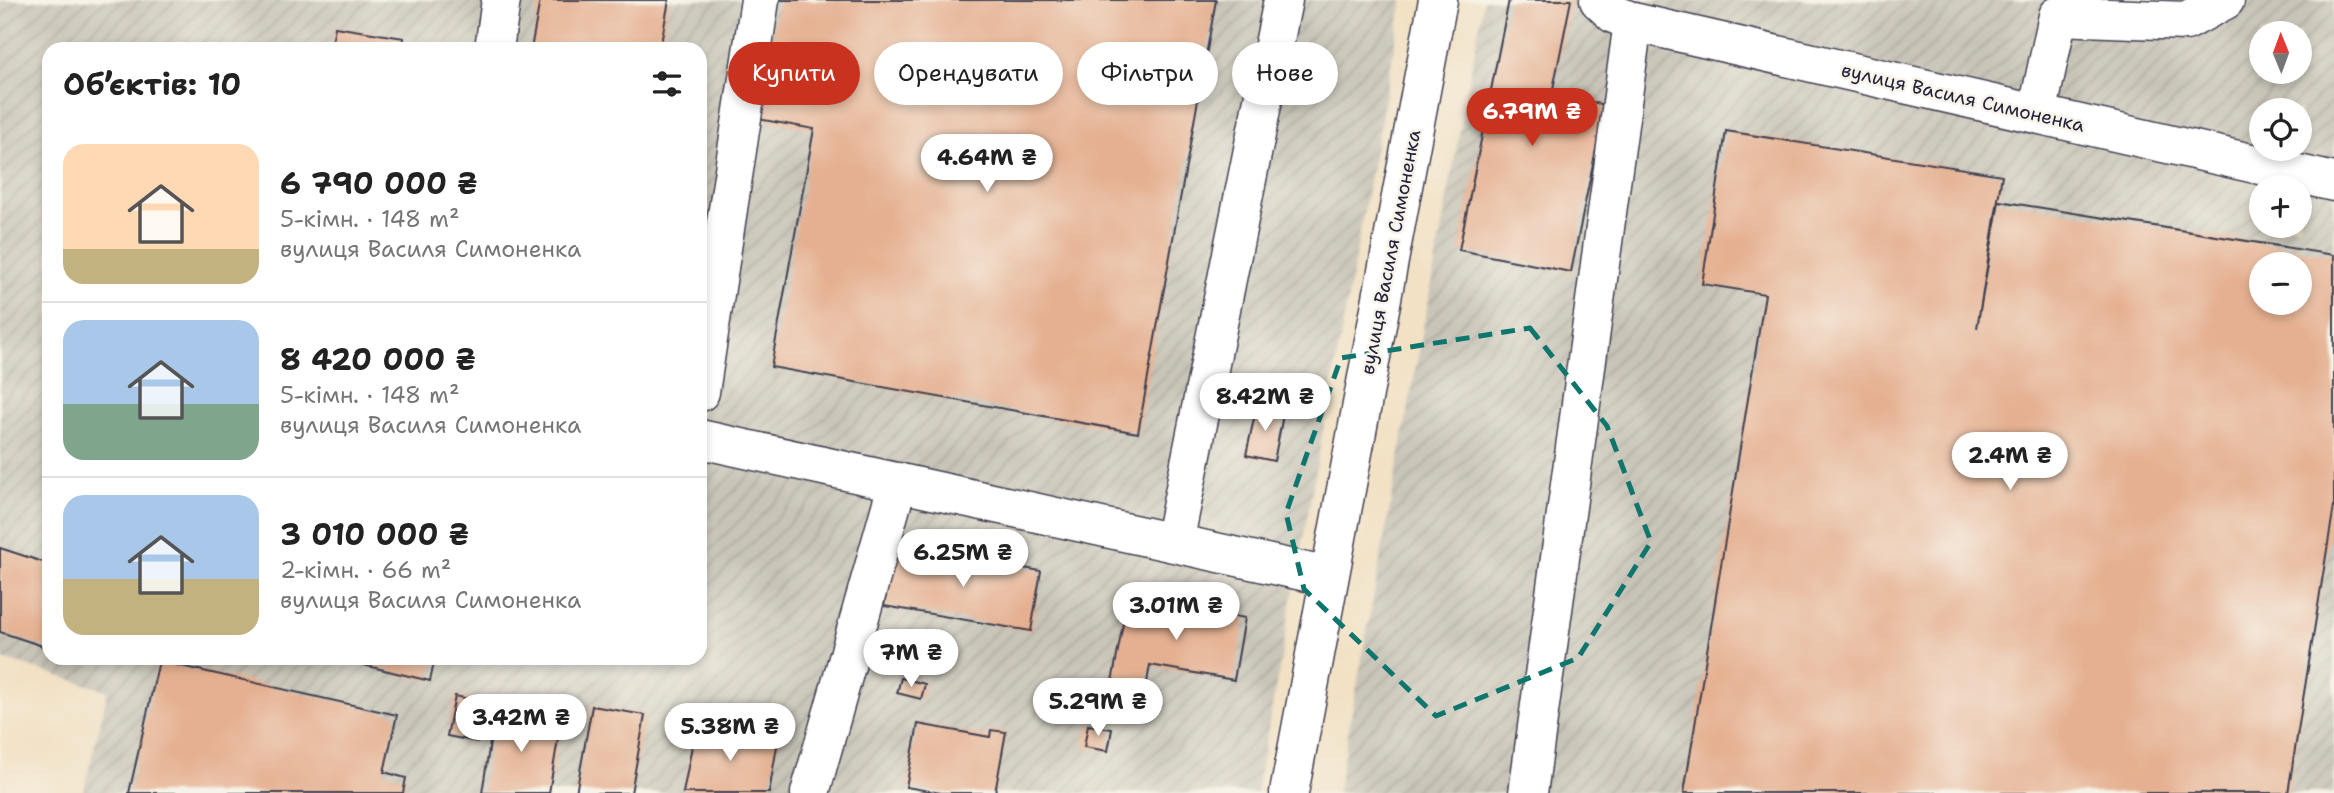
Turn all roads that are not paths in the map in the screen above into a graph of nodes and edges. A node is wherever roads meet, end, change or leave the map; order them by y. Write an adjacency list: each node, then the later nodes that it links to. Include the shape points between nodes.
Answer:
1 (501, 0): 8 (street)
2 (760, 0): 11 (street)
3 (1283, 0): 14 (street)
4 (1438, 0): 15 (street, вулиця Василя Симоненка)
5 (1599, 0): 7 (street, вулиця Василя Симоненка)
6 (2225, 0): 9 (street, via 2186,21 2059,16)
7 (1633, 22): 9 (street, вулиця Василя Симоненка); 18 (street)
8 (495, 42)
9 (2037, 114): 10 (street, вулиця Василя Симоненка)
10 (2334, 182)
11 (707, 346)
12 (707, 441): 13 (street)
13 (898, 482): 14 (street); 16 (street)
14 (1174, 543): 15 (street)
15 (1329, 578): 17 (street, вулиця Василя Симоненка)
16 (810, 793)
17 (1289, 793)
18 (1528, 793)

